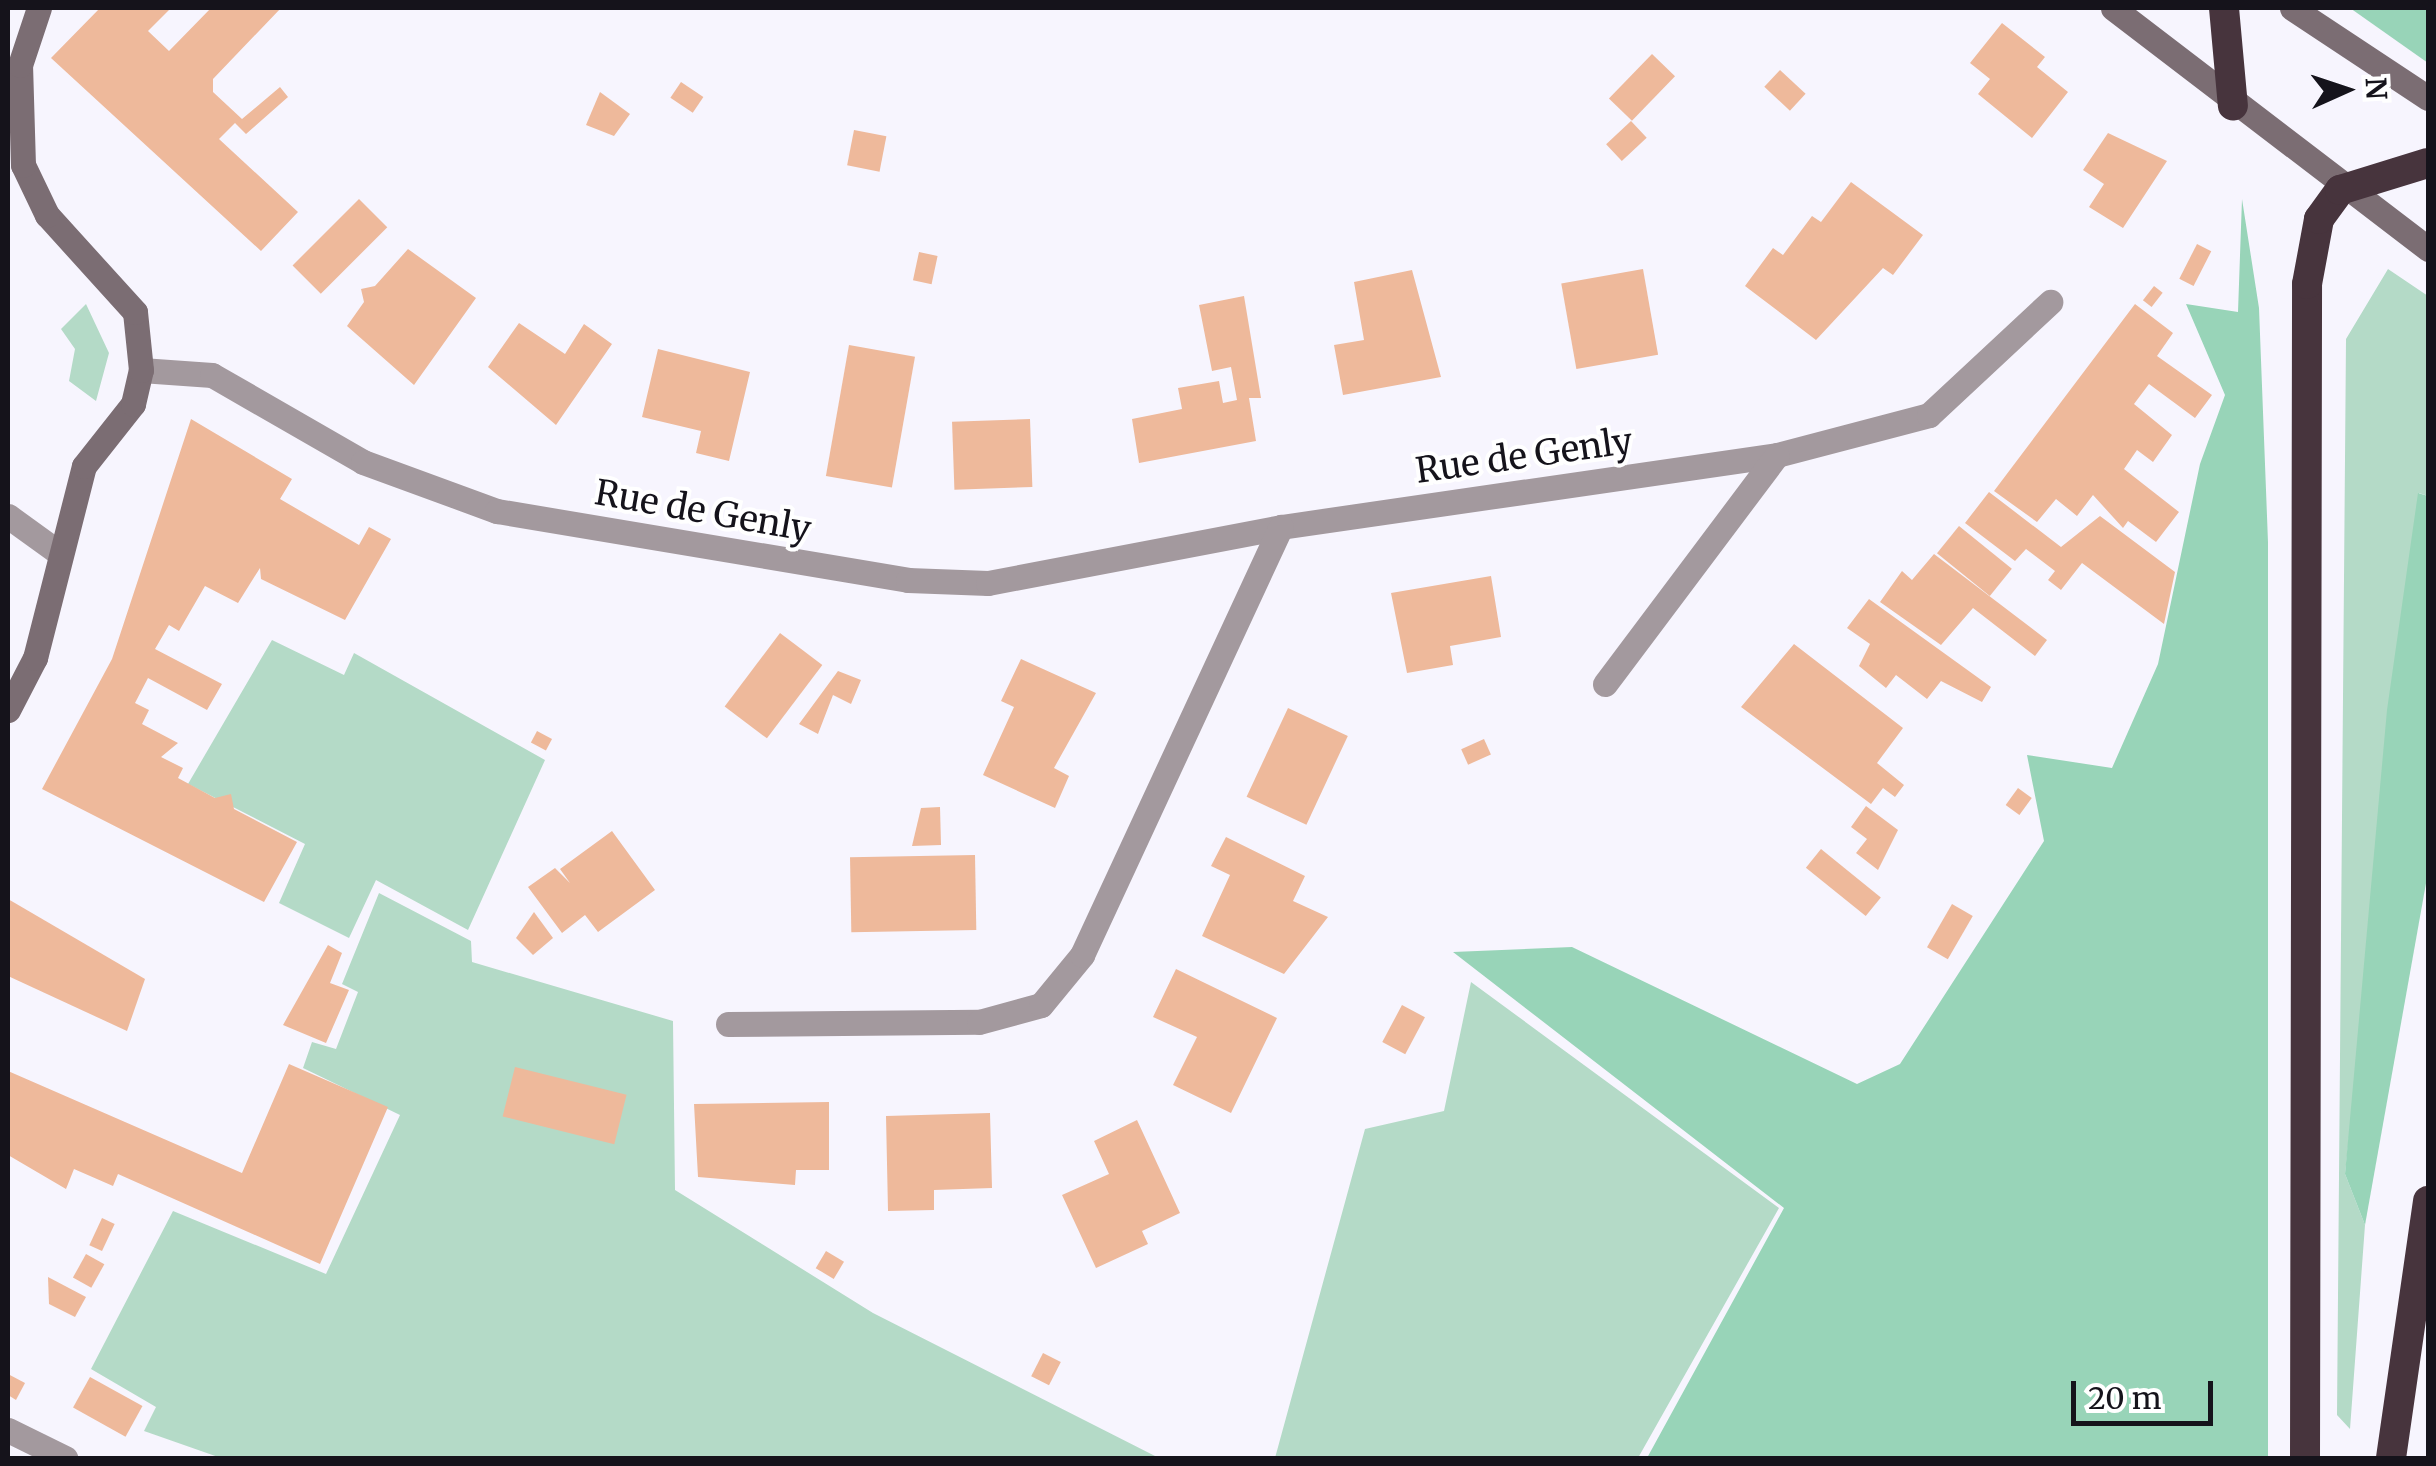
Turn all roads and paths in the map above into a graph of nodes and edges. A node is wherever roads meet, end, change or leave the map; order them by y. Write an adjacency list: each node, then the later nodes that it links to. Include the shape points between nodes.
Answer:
1 (39, 8): 8 (main road, via 20,65)
2 (2113, 8): 6 (main road)
3 (2224, 8): 6 (highway)
4 (2292, 8): 5 (main road)
5 (2428, 98)
6 (2233, 106): 9 (main road)
7 (2428, 162): 9 (highway)
8 (16, 174): 12 (main road, via 135,312)
9 (2340, 190): 10 (main road); 23 (highway, via 2319,219 2306,284)
10 (2428, 249)
11 (2050, 302): 13 (street, Rue de Genly, via 1929,415)
12 (141, 370): 15 (street, Rue de Genly, via 212,374 362,462 497,511 908,580 988,583); 16 (main road, via 133,404 84,466)
13 (1777, 455): 15 (street, Rue de Genly); 17 (street)
14 (8, 516): 16 (street)
15 (1281, 528): 19 (street, via 1082,955 1041,1005 979,1022)
16 (58, 552): 18 (main road, via 35,658)
17 (1605, 684)
18 (8, 710)
19 (728, 1024)
20 (2428, 1201): 24 (highway)
21 (8, 1430): 22 (street)
22 (65, 1458)
23 (2305, 1458)
24 (2391, 1458)

